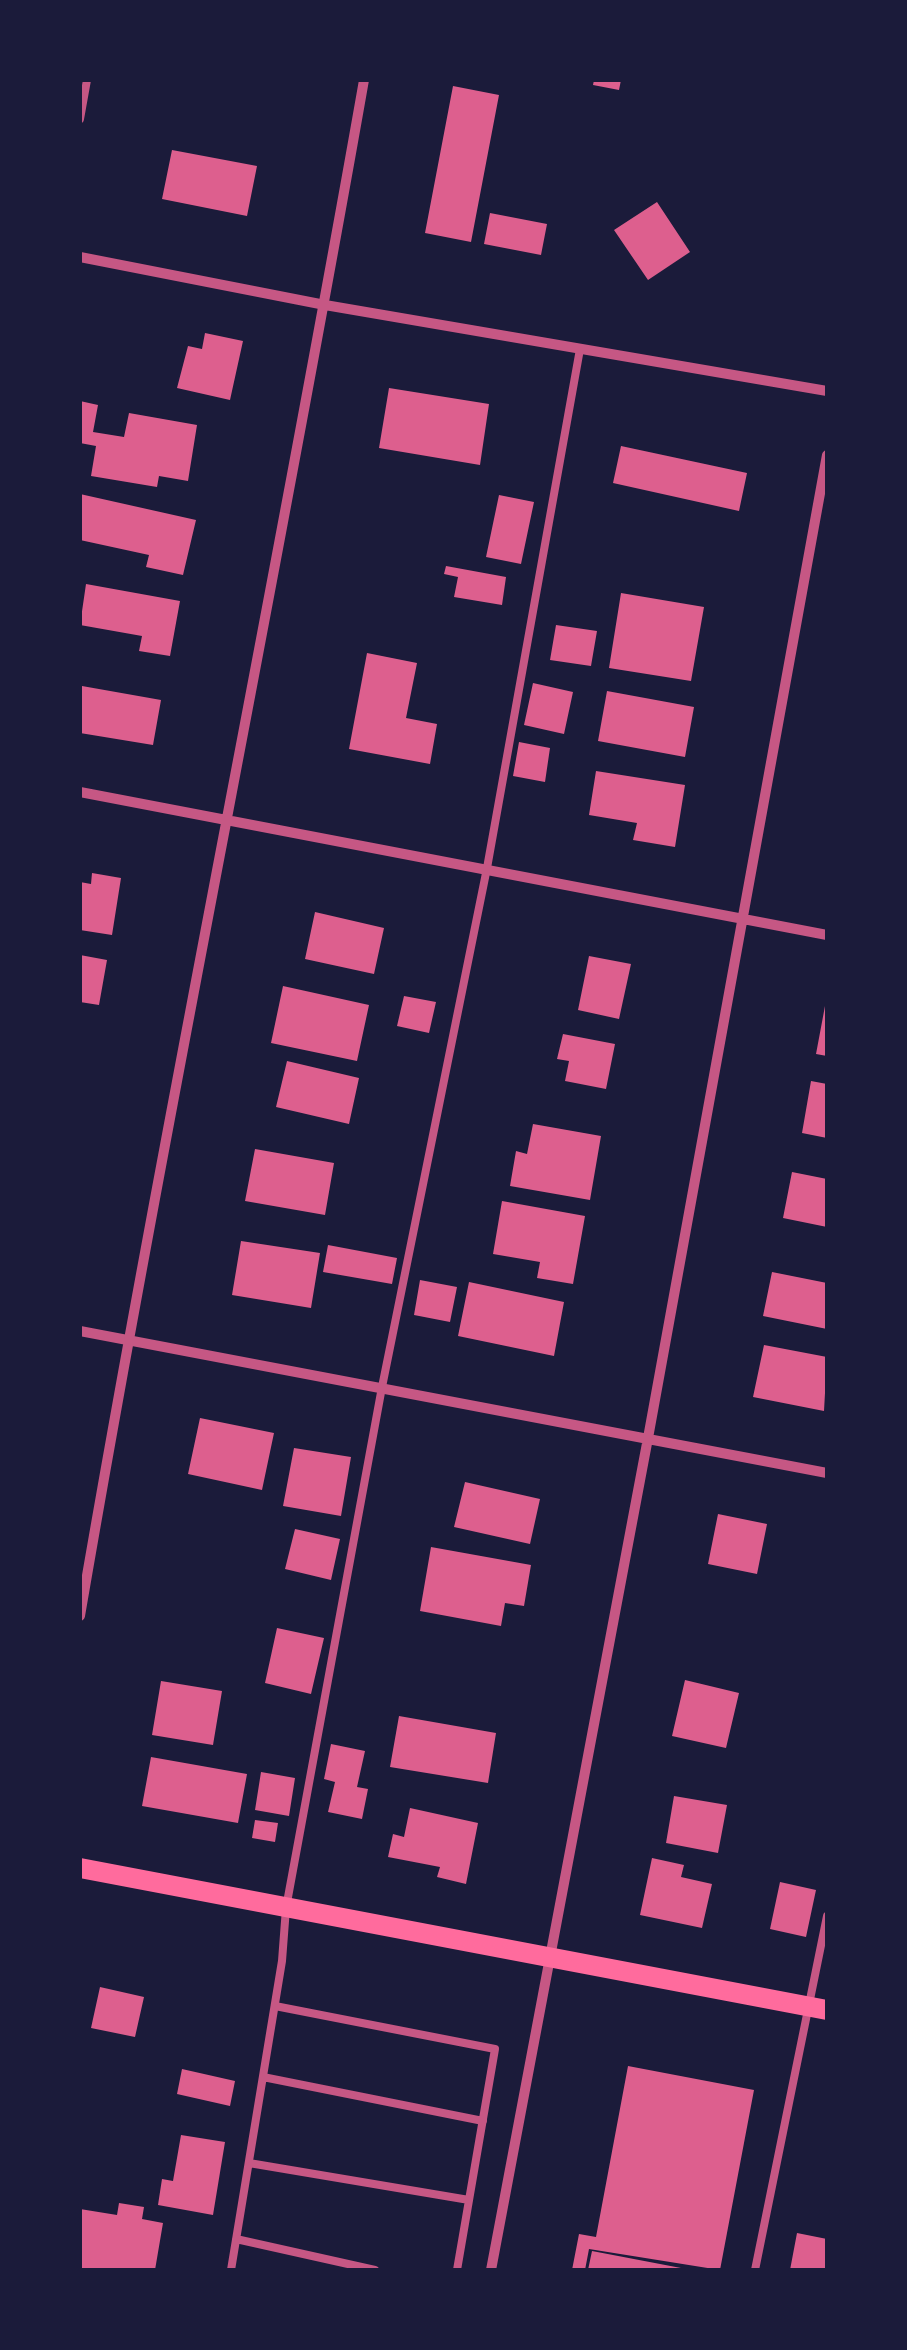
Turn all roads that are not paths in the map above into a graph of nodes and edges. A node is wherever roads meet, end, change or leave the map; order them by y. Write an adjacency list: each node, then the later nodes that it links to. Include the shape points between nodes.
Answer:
1 (88, 80): 3 (lane)
2 (364, 80): 5 (street)
3 (80, 120)
4 (80, 257): 5 (street)
5 (324, 305): 6 (street); 10 (street)
6 (580, 349): 7 (street); 11 (lane)
7 (827, 390)
8 (827, 456): 12 (street)
9 (80, 792): 10 (street)
10 (226, 818): 11 (street); 15 (street)
11 (487, 868): 12 (street); 16 (lane)
12 (743, 918): 13 (street); 17 (street)
13 (827, 935)
14 (80, 1331): 15 (street)
15 (128, 1339): 16 (street); 19 (street)
16 (382, 1388): 17 (street); 21 (lane)
17 (648, 1438): 18 (street); 23 (street)
18 (827, 1473)
19 (80, 1616)
20 (80, 1868): 21 (main road)
21 (286, 1908): 23 (main road); 24 (lane)
22 (827, 1916): 25 (lane)
23 (548, 1959): 25 (main road); 34 (street)
24 (275, 2006): 26 (lane); 27 (lane, via 496,2050)
25 (818, 2008): 35 (lane)
26 (263, 2077): 27 (lane); 28 (lane)
27 (483, 2120): 29 (lane)
28 (249, 2163): 29 (lane); 30 (lane)
29 (469, 2200): 33 (lane)
30 (236, 2239): 31 (lane); 32 (lane)
31 (231, 2270)
32 (375, 2270)
33 (457, 2270)
34 (491, 2270)
35 (755, 2270)

